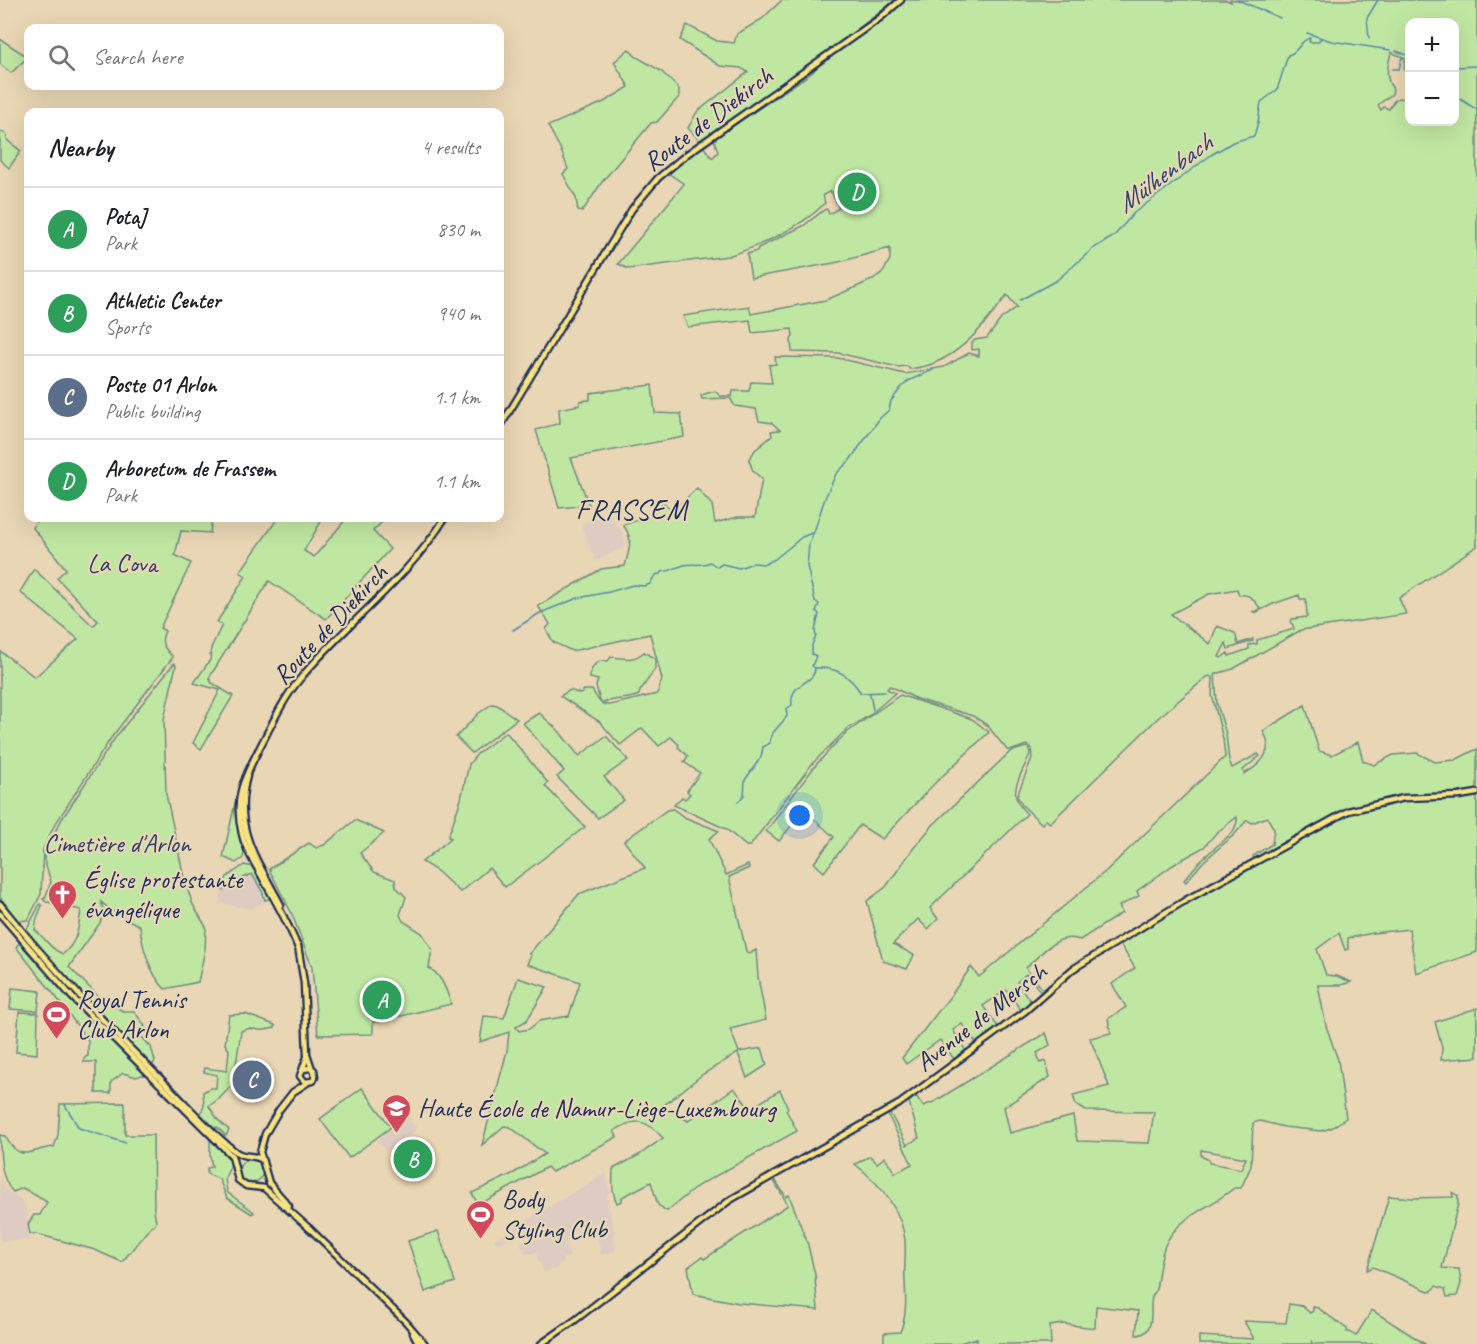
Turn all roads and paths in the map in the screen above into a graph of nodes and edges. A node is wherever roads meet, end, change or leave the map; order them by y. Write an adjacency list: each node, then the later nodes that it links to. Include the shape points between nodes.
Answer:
1 (901, 0): 2 (main road, Route de Diekirch, via 658,178 632,209)
2 (504, 420)
3 (442, 522): 7 (main road, Route de Diekirch, via 408,568 298,681 242,782 238,801 242,836 298,948 304,983)
4 (1477, 793): 25 (main road, Avenue de Mersch, via 1404,798 1348,811 1186,900 1073,969 1024,1012 899,1104 730,1200)
5 (0, 904): 8 (main road, via 51,967)
6 (0, 914): 8 (main road, via 58,982)
7 (307, 1054): 9 (main road); 10 (main road)
8 (138, 1060): 14 (main road)
9 (303, 1069): 10 (main road); 11 (main road)
10 (312, 1069): 12 (main road, via 315,1077)
11 (300, 1076): 12 (main road); 13 (main road)
12 (307, 1083): 13 (main road)
13 (294, 1092): 15 (main road, via 279,1110)
14 (213, 1134): 16 (main road); 18 (main road)
15 (262, 1144): 16 (main road); 17 (main road)
16 (247, 1156): 17 (main road); 18 (main road)
17 (261, 1159): 19 (main road)
18 (236, 1166): 20 (main road, via 238,1180 246,1186)
19 (266, 1175): 20 (main road); 21 (main road, via 271,1187)
20 (256, 1186): 21 (main road, via 267,1190)
21 (310, 1229): 22 (main road)
22 (409, 1326): 23 (main road); 24 (main road)
23 (419, 1344)
24 (425, 1344)
25 (541, 1344)

